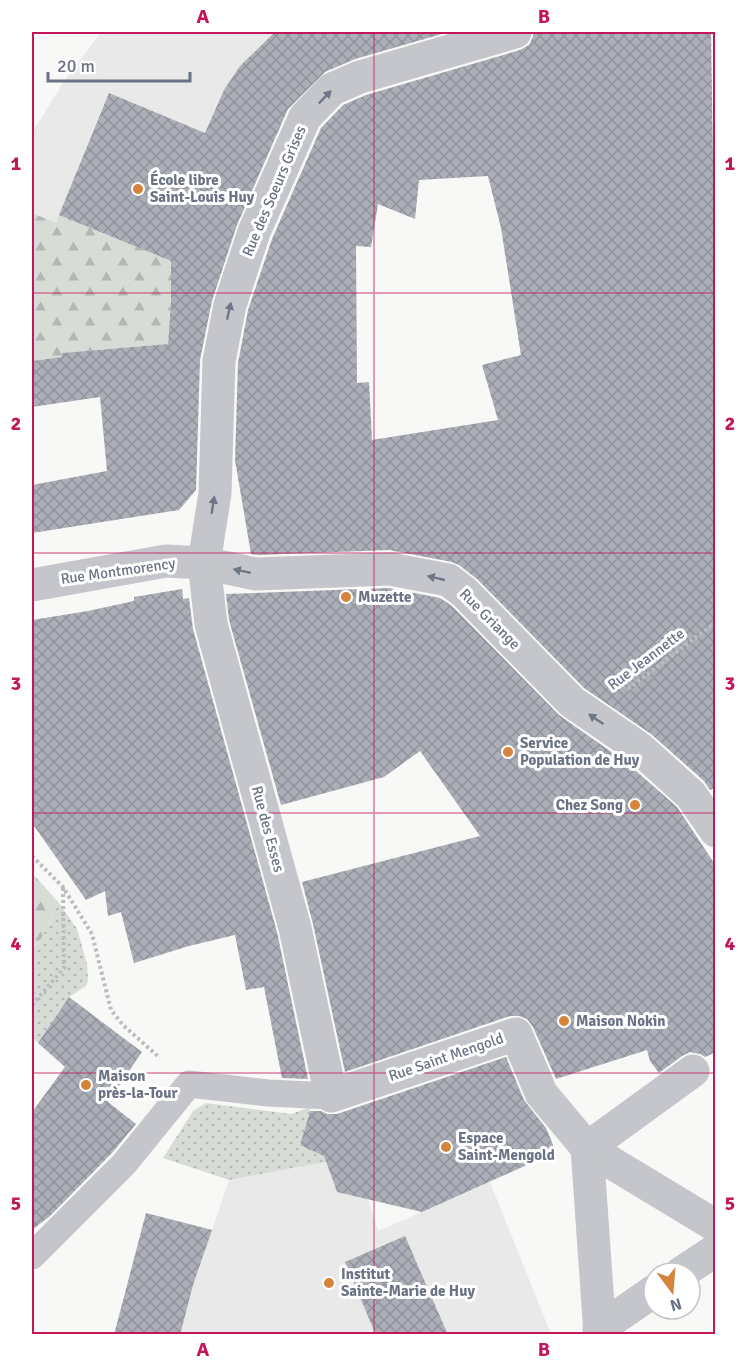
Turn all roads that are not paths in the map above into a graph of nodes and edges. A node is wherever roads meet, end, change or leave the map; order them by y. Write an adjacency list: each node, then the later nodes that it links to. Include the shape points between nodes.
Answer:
1 (515, 32): 2 (street, Rue des Soeurs Grises, one-way to 1, via 215,493 219,361 230,305 254,232 305,117 332,89 360,77)
2 (204, 563): 3 (street, Rue Montmorency, via 166,561); 4 (street, Rue Griange, one-way to 2, via 691,795 639,748 572,702 448,580 390,569 255,574); 6 (street, Rue des Esses, via 211,624 295,928)
3 (32, 585)
4 (716, 831)
5 (693, 1071): 7 (street)
6 (331, 1096): 7 (street, Rue Saint Mengold, via 516,1034 542,1093); 10 (lane, via 189,1084 124,1164)
7 (587, 1148): 8 (street); 13 (street)
8 (716, 1226)
9 (716, 1250): 11 (street)
10 (32, 1256)
11 (699, 1261)
12 (642, 1300): 13 (street)
13 (599, 1332)

